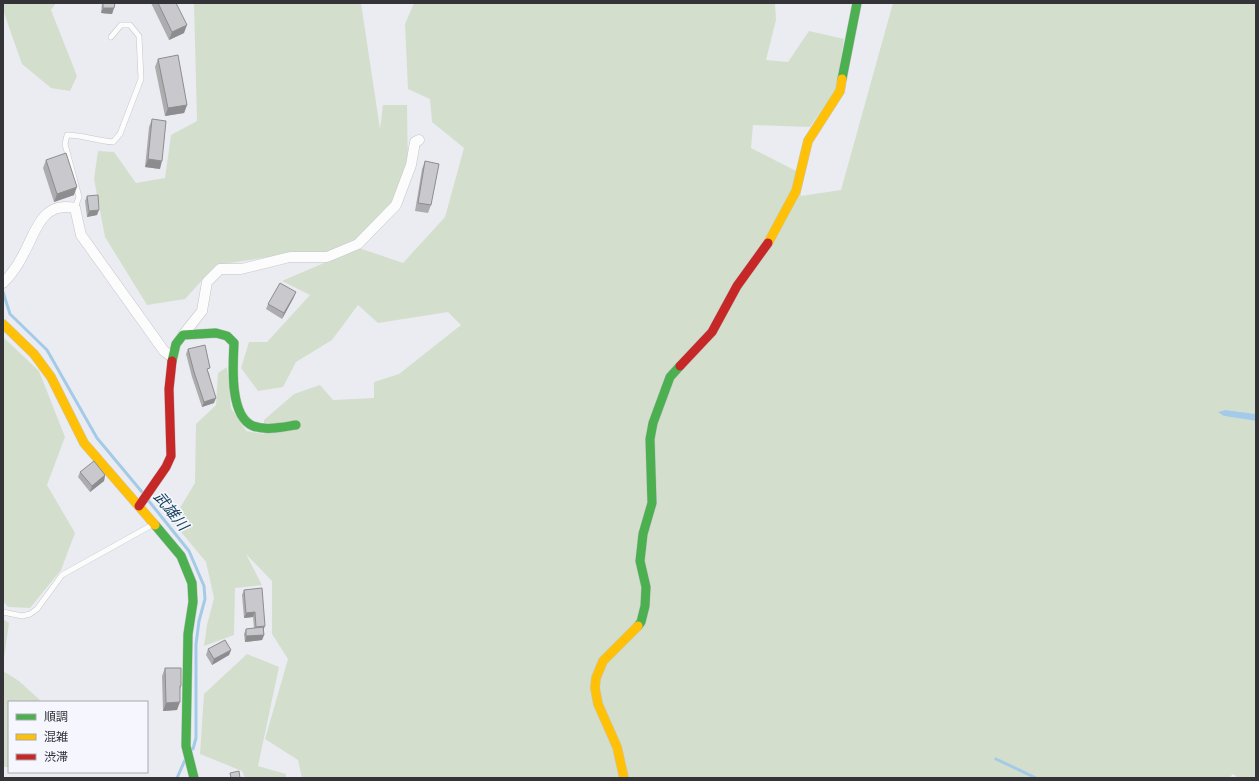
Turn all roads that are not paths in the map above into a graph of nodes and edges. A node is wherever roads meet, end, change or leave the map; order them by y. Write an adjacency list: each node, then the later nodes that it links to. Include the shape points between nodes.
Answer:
1 (857, 3): 14 (street, via 840,91 808,141 796,191 767,244 737,286 712,332 670,377 652,423 652,503 643,534 640,561 646,587 645,606 641,622 603,661 595,688 598,704 617,747)
2 (111, 37): 4 (lane, via 121,25 130,25 140,36 141,79 120,134 113,142 67,135 65,144 79,197)
3 (419, 140): 7 (street, via 415,142 411,165 396,205 358,244 327,257 290,257 241,269 220,269 207,282 202,311)
4 (75, 208): 5 (street, via 66,206 49,211 40,221 23,256); 8 (street, via 81,235 164,352)
5 (5, 280)
6 (3, 324): 10 (street, via 34,354 51,378 84,442)
7 (183, 335): 8 (street, via 176,344); 9 (street, via 216,333 227,336 234,343 235,398 239,412 251,426 268,428)
8 (172, 357): 10 (street, via 169,389 171,456)
9 (296, 425)
10 (139, 506): 11 (street)
11 (154, 524): 12 (lane, via 62,575 38,609 30,614 22,616); 13 (street, via 181,556 192,583 193,602 188,634 186,746)
12 (3, 612)
13 (194, 778)
14 (624, 778)

